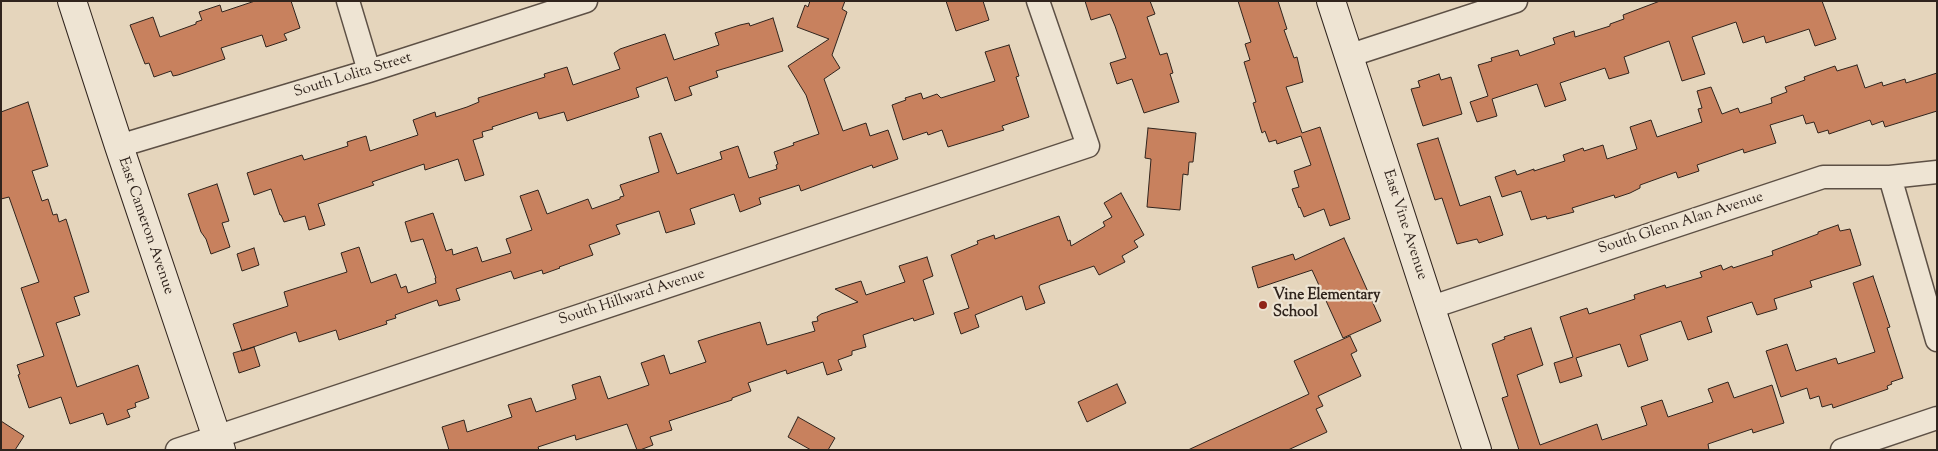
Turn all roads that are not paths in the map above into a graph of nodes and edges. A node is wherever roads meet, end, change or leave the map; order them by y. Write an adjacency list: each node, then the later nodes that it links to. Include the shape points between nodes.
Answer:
1 (72, 1): 9 (street, East Cameron Avenue)
2 (348, 1): 8 (street)
3 (586, 1): 8 (street, South Lolita Street)
4 (1038, 1): 15 (street, South Hillward Avenue, via 1088,146)
5 (1331, 1): 7 (street, East Vine Avenue)
6 (1516, 1): 7 (street)
7 (1348, 56): 12 (street, East Vine Avenue)
8 (369, 71): 9 (street, South Lolita Street)
9 (118, 146): 15 (street, East Cameron Avenue)
10 (1937, 172): 11 (street, South Glenn Alan Avenue)
11 (1890, 177): 12 (street, South Glenn Alan Avenue, via 1823,177); 13 (street)
12 (1432, 307): 17 (street, East Vine Avenue)
13 (1937, 340)
14 (1937, 418): 18 (street)
15 (219, 443): 16 (street, South Hillward Avenue)
16 (177, 450)
17 (1478, 450)
18 (1842, 450)

